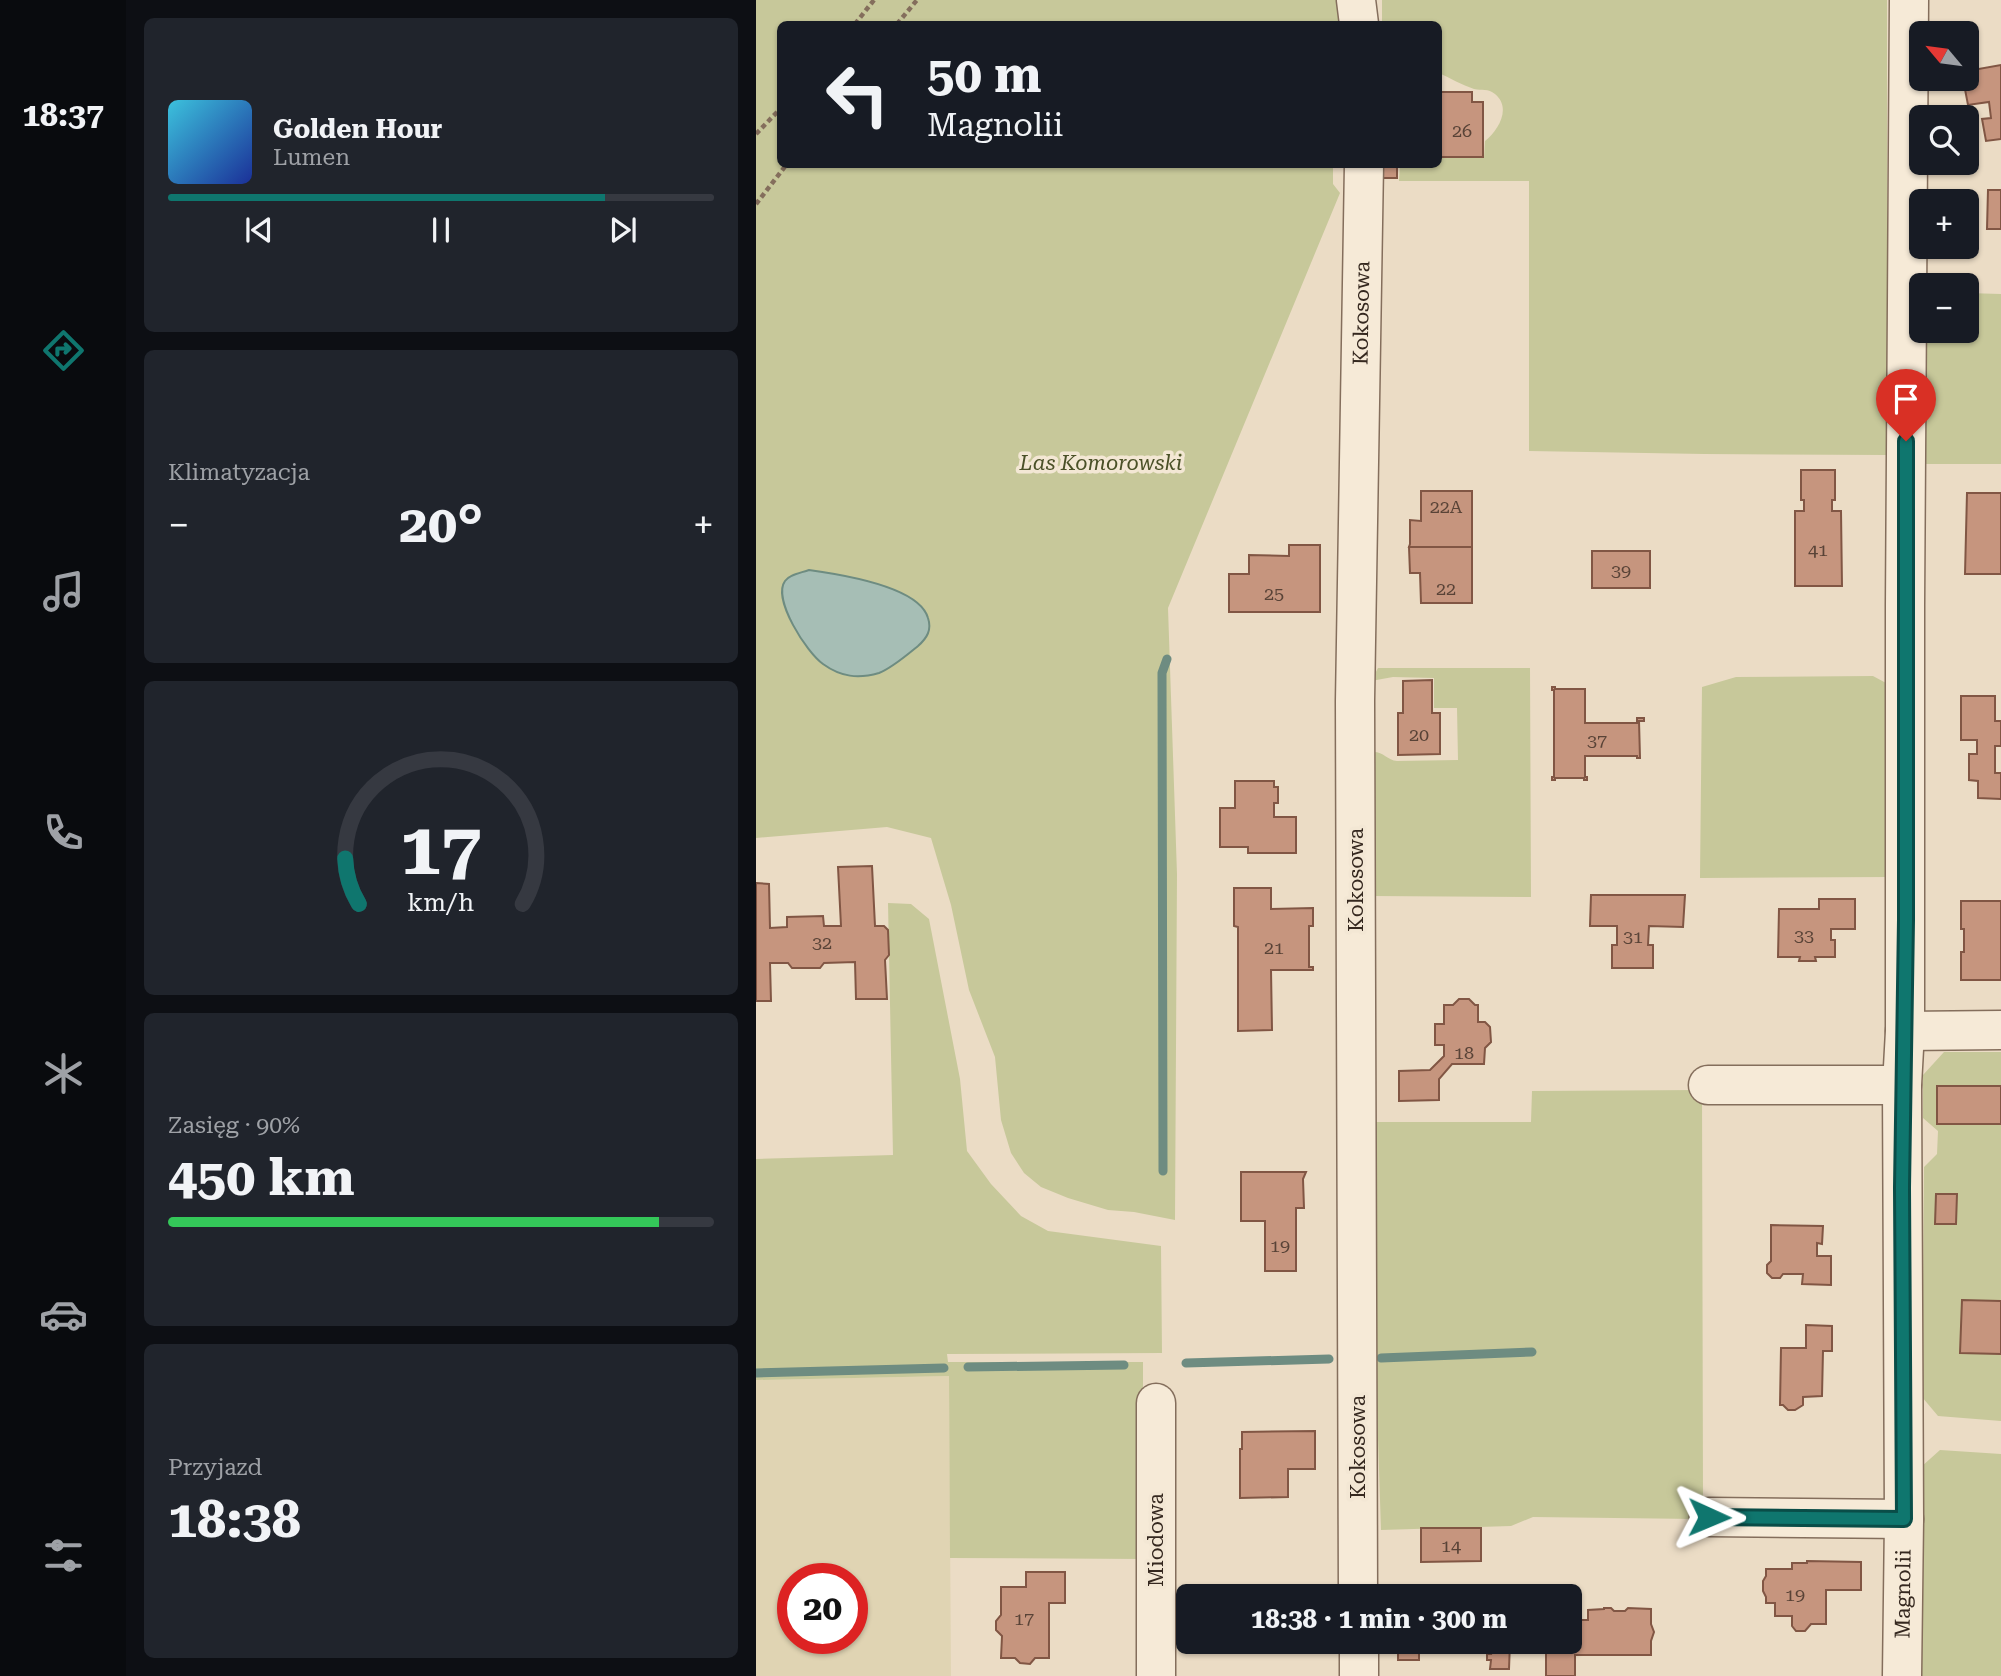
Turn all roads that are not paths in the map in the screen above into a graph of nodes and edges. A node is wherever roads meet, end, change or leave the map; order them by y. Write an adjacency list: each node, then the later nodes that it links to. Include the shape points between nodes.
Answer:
1 (1356, 0): 3 (street)
2 (1909, 0): 6 (street, Magnolii)
3 (1359, 21)
4 (1364, 168): 12 (street, Kokosowa, via 1355,701)
5 (2001, 1030): 6 (street)
6 (1905, 1031): 8 (street, Magnolii)
7 (1708, 1085): 8 (street)
8 (1902, 1085): 11 (street, Magnolii)
9 (1156, 1403): 14 (street, Miodowa)
10 (1709, 1517): 11 (street)
11 (1904, 1519): 16 (street, Magnolii)
12 (1359, 1584)
13 (1359, 1654): 15 (street)
14 (1156, 1676)
15 (1359, 1676)
16 (1902, 1676)

